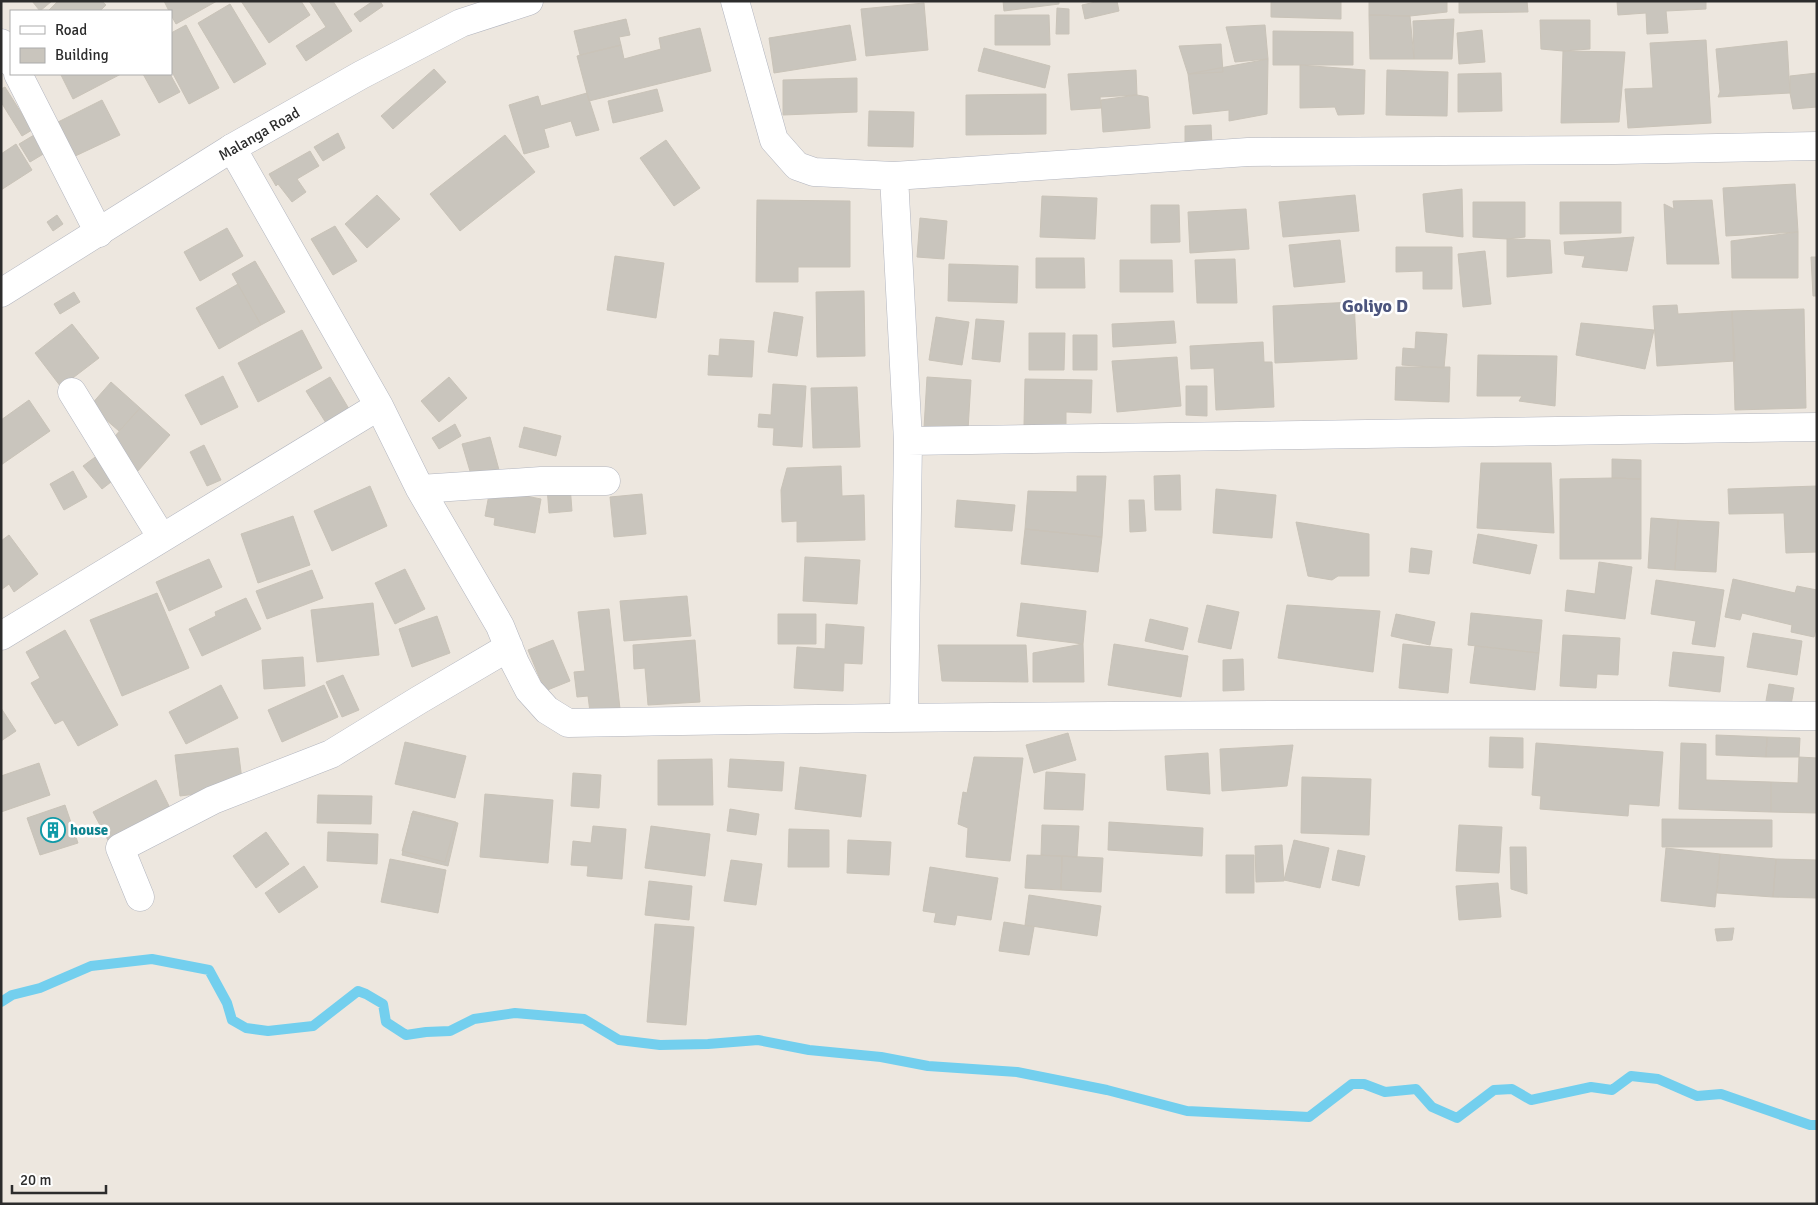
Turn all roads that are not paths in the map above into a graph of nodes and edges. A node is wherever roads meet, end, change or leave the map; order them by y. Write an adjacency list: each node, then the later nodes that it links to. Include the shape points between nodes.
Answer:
1 (529, 1): 7 (street, Malanga Road, via 461,23)
2 (734, 1): 8 (street, via 774,140 784,153 797,166 814,172)
3 (1, 43): 4 (street)
4 (10, 60)
5 (19, 75): 9 (street)
6 (1817, 146): 8 (street, via 1248,152)
7 (232, 148): 9 (street, Malanga Road); 12 (street)
8 (894, 176): 14 (street)
9 (99, 233): 10 (street, Malanga Road)
10 (1, 292)
11 (72, 392): 17 (street)
12 (379, 406): 16 (street); 17 (street)
13 (1817, 427): 14 (street)
14 (908, 441): 21 (street)
15 (606, 481): 16 (street, via 541,481)
16 (420, 489): 19 (street)
17 (162, 538): 18 (street)
18 (1, 636)
19 (509, 647): 21 (street, via 529,690 547,710 568,723); 22 (street, via 331,754 213,800 120,848)
20 (1817, 716): 21 (street)
21 (904, 717)
22 (140, 897)

